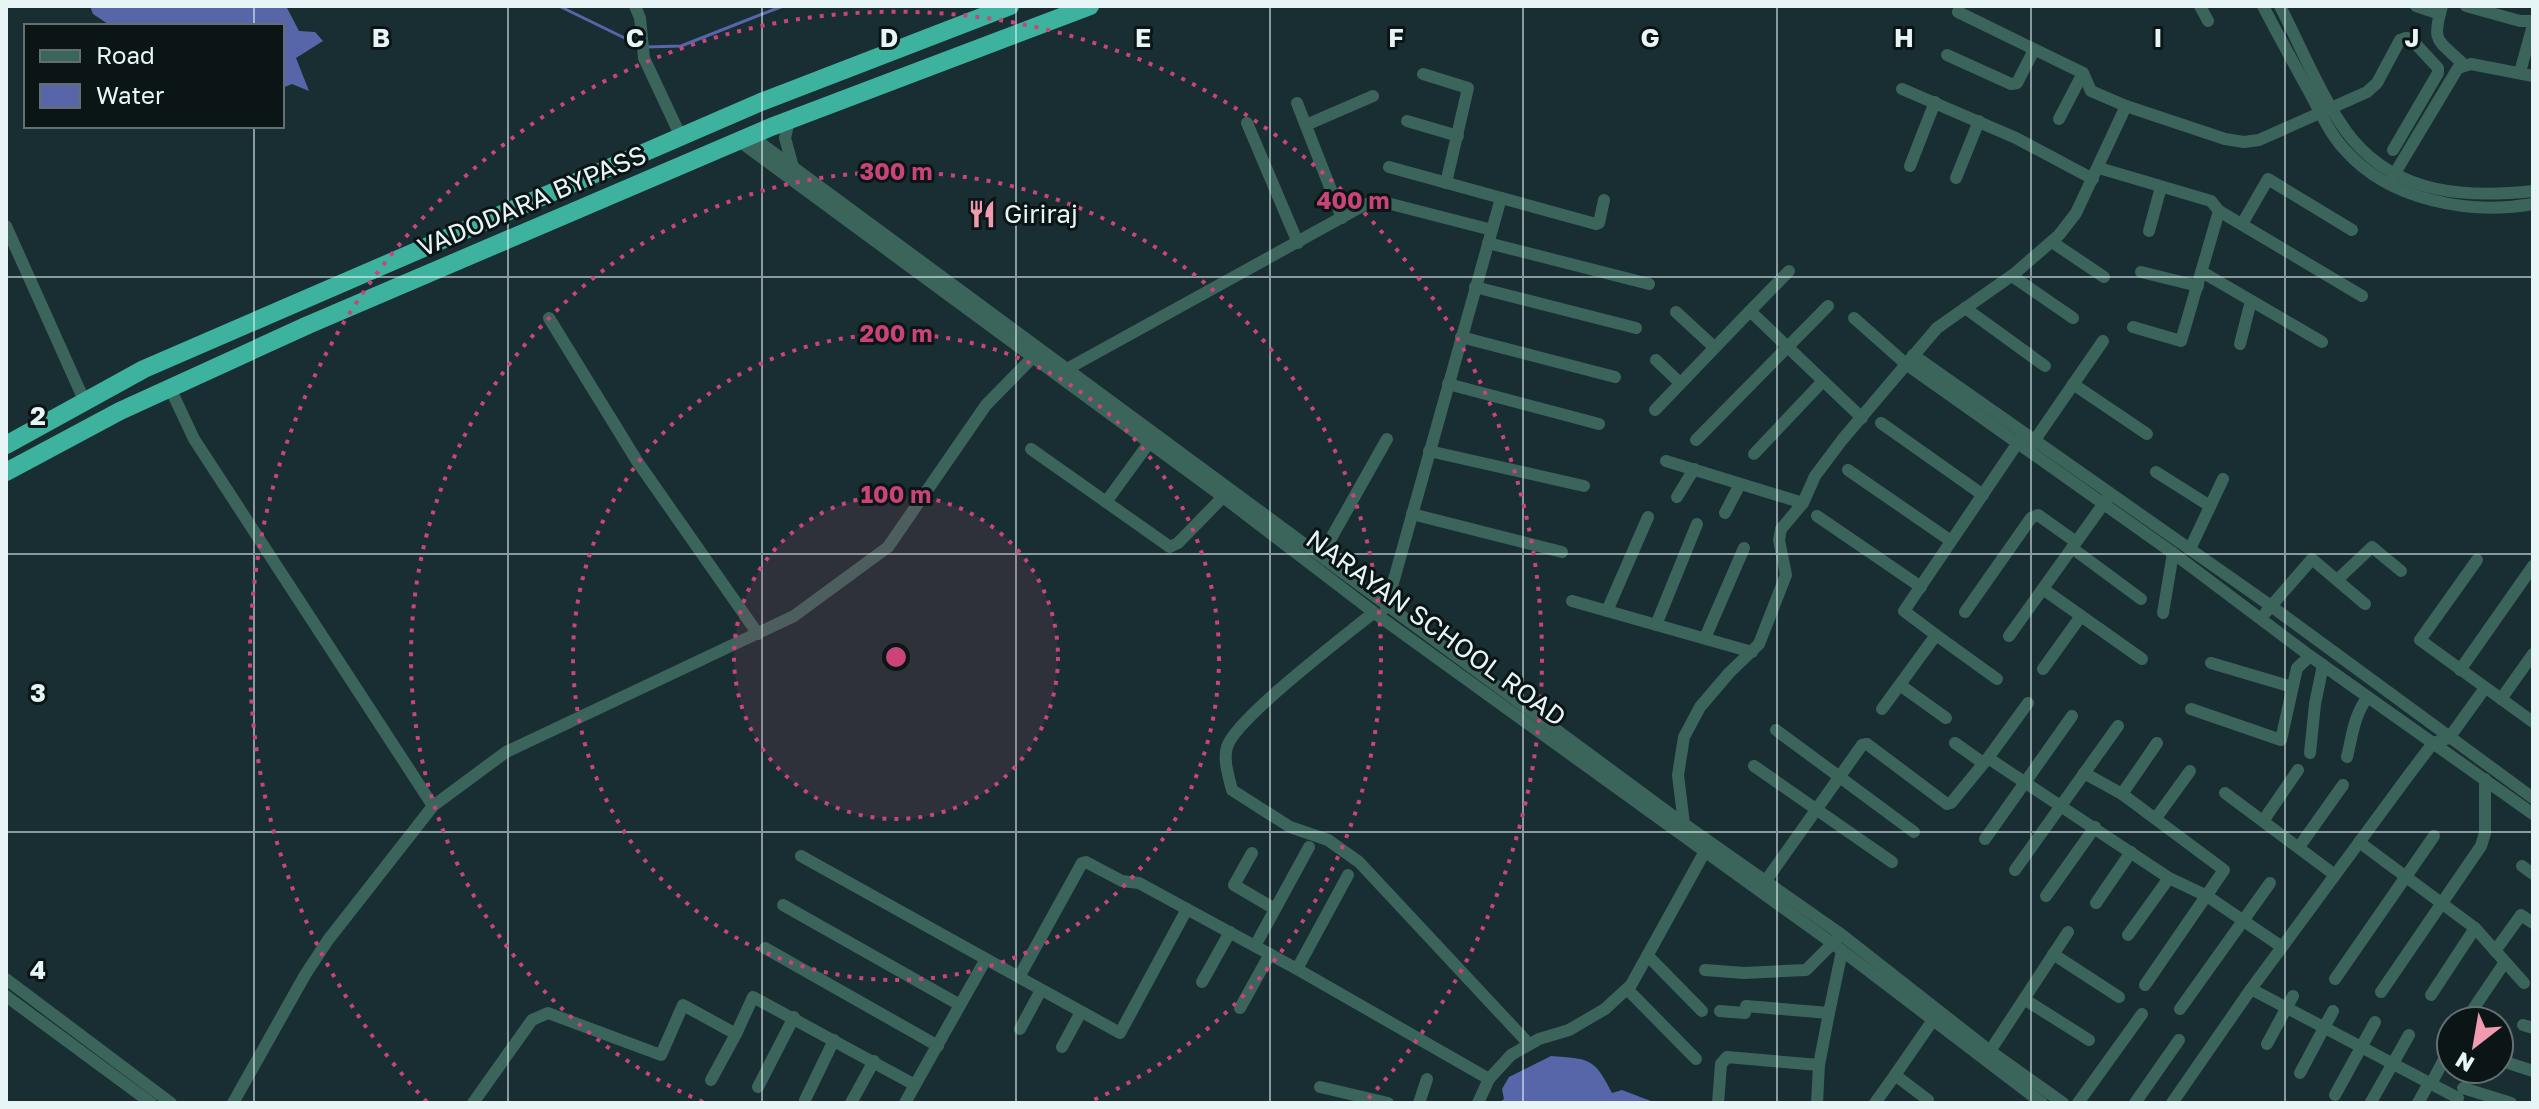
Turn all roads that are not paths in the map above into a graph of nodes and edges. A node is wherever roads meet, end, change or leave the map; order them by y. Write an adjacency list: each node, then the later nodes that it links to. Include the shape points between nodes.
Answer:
1 (635, 6): 32 (street, via 644,56)
2 (1010, 6): 32 (highway, VADODARA BYPASS)
3 (1090, 6): 26 (highway, VADODARA BYPASS)
4 (2200, 6): 11 (street)
5 (2263, 6): 24 (street)
6 (2280, 6): 24 (street)
7 (2416, 6): 9 (street)
8 (2466, 6): 12 (street)
9 (2441, 10): 15 (street, via 2437,38)
10 (1958, 12): 13 (street)
11 (2208, 21)
12 (2533, 23): 18 (street)
13 (2034, 50): 14 (street, via 2017,83 2011,84); 16 (street)
14 (1947, 55)
15 (2464, 65): 18 (street); 40 (street)
16 (2083, 73): 23 (street, via 2091,91); 25 (street)
17 (1423, 74): 31 (street, via 1468,88)
18 (2526, 74)
19 (1902, 89): 21 (street)
20 (1373, 96): 30 (street)
21 (1935, 102): 28 (street); 35 (street)
22 (1297, 103): 30 (street)
23 (2126, 106): 24 (street, via 2244,142); 38 (street)
24 (2326, 110): 34 (street, via 2372,88 2400,40 2411,39 2438,73); 40 (street)
25 (2059, 119)
26 (789, 121): 33 (highway, VADODARA BYPASS); 36 (street, via 785,138)
27 (1407, 121): 31 (street)
28 (1979, 121): 38 (street); 39 (street)
29 (1247, 123): 55 (street)
30 (1306, 125): 48 (street)
31 (1458, 136): 41 (street)
32 (681, 137): 92 (highway, VADODARA BYPASS, via 144,369)
33 (745, 138): 36 (street); 81 (street, NARAYAN SCHOOL ROAD, via 803,190); 91 (highway, VADODARA BYPASS)
34 (2393, 150)
35 (1910, 166)
36 (793, 167): 85 (street)
37 (1389, 167): 41 (street)
38 (2096, 173): 42 (street); 54 (street, via 2076,213)
39 (1956, 178)
40 (2392, 178): 43 (street, via 2470,195); 46 (street, via 2416,194 2461,207)
41 (1446, 183): 44 (street)
42 (2161, 187): 47 (street, via 2211,201); 52 (street)
43 (2533, 191)
44 (1501, 198): 45 (street, via 1596,224); 53 (street)
45 (1604, 200)
46 (2533, 204)
47 (2219, 211): 49 (street); 58 (street)
48 (1342, 218): 53 (street, via 1375,202); 55 (street)
49 (2242, 224): 51 (street, via 2268,179); 64 (street)
50 (6, 226): 92 (street)
51 (2352, 230)
52 (2149, 231)
53 (1490, 236): 61 (street); 63 (street)
54 (2052, 242): 59 (street); 60 (street)
55 (1298, 243): 85 (street)
56 (1789, 271): 68 (street)
57 (2141, 272): 62 (street)
58 (2202, 272): 62 (street); 65 (street)
59 (2012, 276): 67 (street); 72 (street)
60 (2104, 277)
61 (1649, 284)
62 (2198, 286): 73 (street, via 2181,341)
63 (1475, 287): 74 (street); 75 (street)
64 (2362, 296)
65 (2251, 301): 77 (street); 78 (street)
66 (1828, 306): 80 (street)
67 (1965, 308): 82 (street, via 1937,328); 84 (street)
68 (1750, 311): 79 (street); 80 (street)
69 (1676, 312): 79 (street)
70 (549, 318): 151 (street, via 637,461)
71 (1854, 318): 82 (street)
72 (2073, 318)
73 (2133, 327)
74 (1636, 328)
75 (1461, 337): 86 (street); 89 (street)
76 (2103, 341): 90 (street)
77 (2322, 342)
78 (2240, 344)
79 (1714, 347): 88 (street)
80 (1787, 349): 87 (street); 99 (street)
81 (1033, 357): 101 (street, NARAYAN SCHOOL ROAD); 151 (street, via 986,405 888,547 803,611)
82 (1910, 359): 94 (street); 100 (street)
83 (1656, 360): 88 (street)
84 (2045, 366)
85 (1067, 369): 132 (street)
86 (1615, 377)
87 (1823, 381): 94 (street); 105 (street)
88 (1680, 383): 93 (street)
89 (1448, 384): 96 (street); 104 (street)
90 (2073, 384): 97 (street); 100 (street)
91 (170, 388): 109 (highway, VADODARA BYPASS); 195 (street, via 194,439)
92 (84, 400): 102 (highway, VADODARA BYPASS)
93 (1655, 410)
94 (1862, 418): 119 (street, via 1815,476)
95 (1881, 423): 114 (street)
96 (1599, 424)
97 (2147, 434)
98 (1387, 439): 132 (street)
99 (1696, 440)
100 (2026, 442): 114 (street); 117 (street)
101 (1149, 443): 115 (street, NARAYAN SCHOOL ROAD); 118 (street)
102 (6, 445)
103 (1031, 449): 118 (street)
104 (1429, 451): 113 (street); 122 (street)
105 (1754, 454)
106 (1666, 461): 107 (street)
107 (1694, 469): 112 (street); 116 (street)
108 (1848, 470): 126 (street)
109 (6, 472)
110 (2156, 472): 120 (street)
111 (2223, 479): 120 (street)
112 (1740, 484): 119 (street); 121 (street)
113 (1584, 486)
114 (1983, 495): 126 (street)
115 (1223, 497): 118 (street, via 1173,547); 147 (street, NARAYAN SCHOOL ROAD)
116 (1677, 497)
117 (2107, 499): 127 (street); 129 (street); 131 (street)
118 (1106, 502)
119 (1803, 503): 155 (street, via 1781,529 1786,580)
120 (2210, 506): 129 (street)
121 (1725, 513)
122 (1412, 514): 130 (street); 142 (street)
123 (1817, 516): 137 (street)
124 (1648, 517): 144 (street)
125 (1697, 524): 150 (street)
126 (1951, 541): 137 (street)
127 (2074, 545): 138 (street); 139 (street); 145 (street, via 2038,515 2031,518)
128 (1744, 548): 154 (street)
129 (2190, 549): 143 (street)
130 (1562, 552)
131 (2173, 553): 146 (street); 149 (street)
132 (1321, 556): 142 (street)
133 (2477, 560): 162 (street, via 2420,640)
134 (2533, 566): 162 (street)
135 (2401, 571): 136 (street, via 2372,547)
136 (2337, 580): 141 (street); 143 (street, via 2312,559)
137 (1921, 587): 152 (street, via 1904,611)
138 (2043, 589): 148 (street); 153 (street)
139 (2141, 599)
140 (1572, 601): 144 (street)
141 (2365, 604)
142 (1389, 605): 147 (street); 201 (street)
143 (2271, 606): 149 (street); 177 (street)
144 (1607, 611): 150 (street)
145 (1965, 612)
146 (2163, 613)
147 (1376, 615): 207 (street, NARAYAN SCHOOL ROAD); 281 (street, via 1302,671 1230,740 1225,754 1232,790 1359,862)
148 (2081, 616): 158 (street); 161 (street)
149 (2261, 618): 157 (street)
150 (1656, 625): 154 (street)
151 (758, 634): 195 (street, via 506,752)
152 (1936, 635): 163 (street); 164 (street)
153 (2009, 636)
154 (1705, 638): 155 (street)
155 (1752, 652): 201 (street, via 1700,707 1684,737 1678,775)
156 (2533, 654): 168 (street)
157 (2310, 656): 160 (street); 165 (street, via 2299,665)
158 (2142, 659)
159 (2211, 663): 165 (street)
160 (2323, 665): 167 (street); 181 (street)
161 (2043, 669)
162 (2460, 670): 166 (street)
163 (1997, 679)
164 (1900, 685): 170 (street); 173 (street)
165 (2292, 687): 171 (street, via 2281,740)
166 (2485, 688): 168 (street); 177 (street)
167 (2368, 697): 180 (street); 182 (street, via 2355,722)
168 (2501, 699): 174 (street)
169 (2028, 703): 183 (street)
170 (1882, 709)
171 (2191, 709)
172 (2072, 716): 190 (street)
173 (1946, 718)
174 (2533, 722)
175 (2118, 726): 187 (street)
176 (1776, 730): 188 (street)
177 (2449, 738): 180 (street); 194 (street)
178 (1955, 743): 183 (street)
179 (2157, 743): 193 (street)
180 (2433, 743): 189 (street); 206 (street)
181 (2310, 753)
182 (2347, 757)
183 (1986, 761): 188 (street, via 1949,804 1867,744); 190 (street)
184 (1754, 766): 197 (street)
185 (2298, 770): 200 (street)
186 (2190, 771): 199 (street)
187 (2084, 773): 193 (street); 196 (street)
188 (1839, 776): 197 (street); 203 (street)
189 (2485, 779): 198 (street); 223 (street, via 2483,842)
190 (2025, 783): 196 (street); 205 (street)
191 (2343, 785): 209 (street)
192 (2225, 793): 200 (street)
193 (2122, 794): 199 (street)
194 (2533, 798)
195 (433, 806): 308 (street, via 328,940)
196 (2061, 806): 202 (street); 214 (street)
197 (1816, 809): 213 (street); 219 (street)
198 (2533, 814)
199 (2156, 818): 222 (street, via 2224,870)
200 (2263, 821): 209 (street)
201 (1684, 824): 207 (street)
202 (2095, 827): 210 (street); 221 (street)
203 (1914, 832)
204 (2434, 836): 217 (street)
205 (1985, 839)
206 (2359, 842): 216 (street); 217 (street)
207 (1707, 846): 219 (street); 234 (street, NARAYAN SCHOOL ROAD); 241 (street)
208 (1309, 847): 227 (street)
209 (2299, 847): 216 (street)
210 (2131, 852): 218 (street); 224 (street)
211 (1252, 853): 227 (street, via 1234,885)
212 (801, 856): 242 (street)
213 (1892, 862)
214 (2015, 870)
215 (1348, 875): 244 (street)
216 (2335, 875): 236 (street)
217 (2406, 877): 223 (street); 248 (street)
218 (2169, 878): 222 (street); 233 (street)
219 (1765, 882): 234 (street)
220 (2270, 883): 228 (street)
221 (2046, 896)
222 (2207, 896): 228 (street); 251 (street)
223 (2441, 902): 230 (street); 255 (street)
224 (2096, 903)
225 (783, 905): 261 (street)
226 (1187, 909): 231 (street); 246 (street, via 1084,861); 268 (street, via 1120,1033)
227 (1275, 909): 235 (street)
228 (2244, 920): 236 (street); 264 (street)
229 (2533, 923): 238 (street, via 2521,915)
230 (2475, 928): 238 (street); 256 (street)
231 (1230, 932): 235 (street); 249 (street)
232 (2068, 932): 240 (street)
233 (2128, 935)
234 (1838, 943): 245 (street, via 1806,970); 269 (street); 272 (street, NARAYAN SCHOOL ROAD); 286 (street)
235 (1255, 946): 239 (street)
236 (2282, 947): 253 (street)
237 (765, 948): 283 (street)
238 (2495, 951): 243 (street)
239 (1270, 954): 244 (street); 263 (street)
240 (2053, 954): 258 (street); 259 (street)
241 (1648, 956): 252 (street); 265 (street)
242 (986, 959): 246 (street); 261 (street)
243 (2505, 962): 250 (street); 262 (street)
244 (1297, 969): 295 (street)
245 (1705, 970)
246 (1019, 977): 254 (street)
247 (6, 979): 307 (street)
248 (2335, 979)
249 (1202, 982)
250 (2524, 983)
251 (2145, 985)
252 (1627, 989): 281 (street, via 1569,1030); 287 (street)
253 (2251, 989): 260 (street); 321 (street)
254 (1041, 990): 268 (street); 275 (street)
255 (2381, 992)
256 (2431, 995)
257 (6, 996): 306 (street)
258 (2119, 997)
259 (2024, 999): 279 (street); 286 (street)
260 (2290, 1002): 274 (street); 282 (street)
261 (960, 1005): 283 (street)
262 (2476, 1005)
263 (1240, 1008)
264 (2180, 1009)
265 (1702, 1011)
266 (1720, 1011): 269 (street, via 1745,1013 1746,1006)
267 (2333, 1011): 274 (street)
268 (1081, 1012): 284 (street)
269 (1829, 1013): 290 (street)
270 (2142, 1014): 319 (street)
271 (794, 1017): 276 (street, via 753,997); 278 (street); 299 (street)
272 (1933, 1020): 293 (street); 304 (street, NARAYAN SCHOOL ROAD)
273 (2375, 1022): 285 (street)
274 (2324, 1027): 285 (street); 291 (street)
275 (1020, 1029)
276 (736, 1034): 296 (street); 309 (street, via 683,1005 661,1055 548,1013 532,1020)
277 (2409, 1035): 289 (street)
278 (834, 1040): 288 (street); 302 (street)
279 (2089, 1040)
280 (2179, 1040): 320 (street)
281 (1529, 1044): 295 (street)
282 (2267, 1044)
283 (938, 1046): 298 (street)
284 (1062, 1047)
285 (2361, 1047): 289 (street); 301 (street)
286 (1990, 1051): 304 (street)
287 (1696, 1059)
288 (874, 1061): 298 (street); 310 (street)
289 (2392, 1064): 297 (street); 305 (street)
290 (1819, 1065): 315 (street, via 1727,1057 1721,1064); 316 (street)
291 (2300, 1073)
292 (2435, 1074): 297 (street)
293 (1895, 1075): 303 (street); 317 (street)
294 (1427, 1079): 313 (street)
295 (1489, 1079): 314 (street)
296 (711, 1080)
297 (2430, 1083): 322 (street); 323 (street)
298 (915, 1085): 311 (street)
299 (758, 1087)
300 (1320, 1087): 312 (street)
301 (2335, 1095)
302 (805, 1100)
303 (1928, 1100)
304 (2041, 1100): 318 (street)
305 (2371, 1102)
306 (151, 1103)
307 (171, 1103)
308 (233, 1103)
309 (473, 1103)
310 (851, 1103)
311 (905, 1103)
312 (1388, 1103)
313 (1419, 1103)
314 (1478, 1103)
315 (1718, 1103)
316 (1817, 1103)
317 (1875, 1103)
318 (2063, 1103)
319 (2078, 1103)
320 (2135, 1103)
321 (2172, 1103)
322 (2418, 1103)
323 (2511, 1103)

